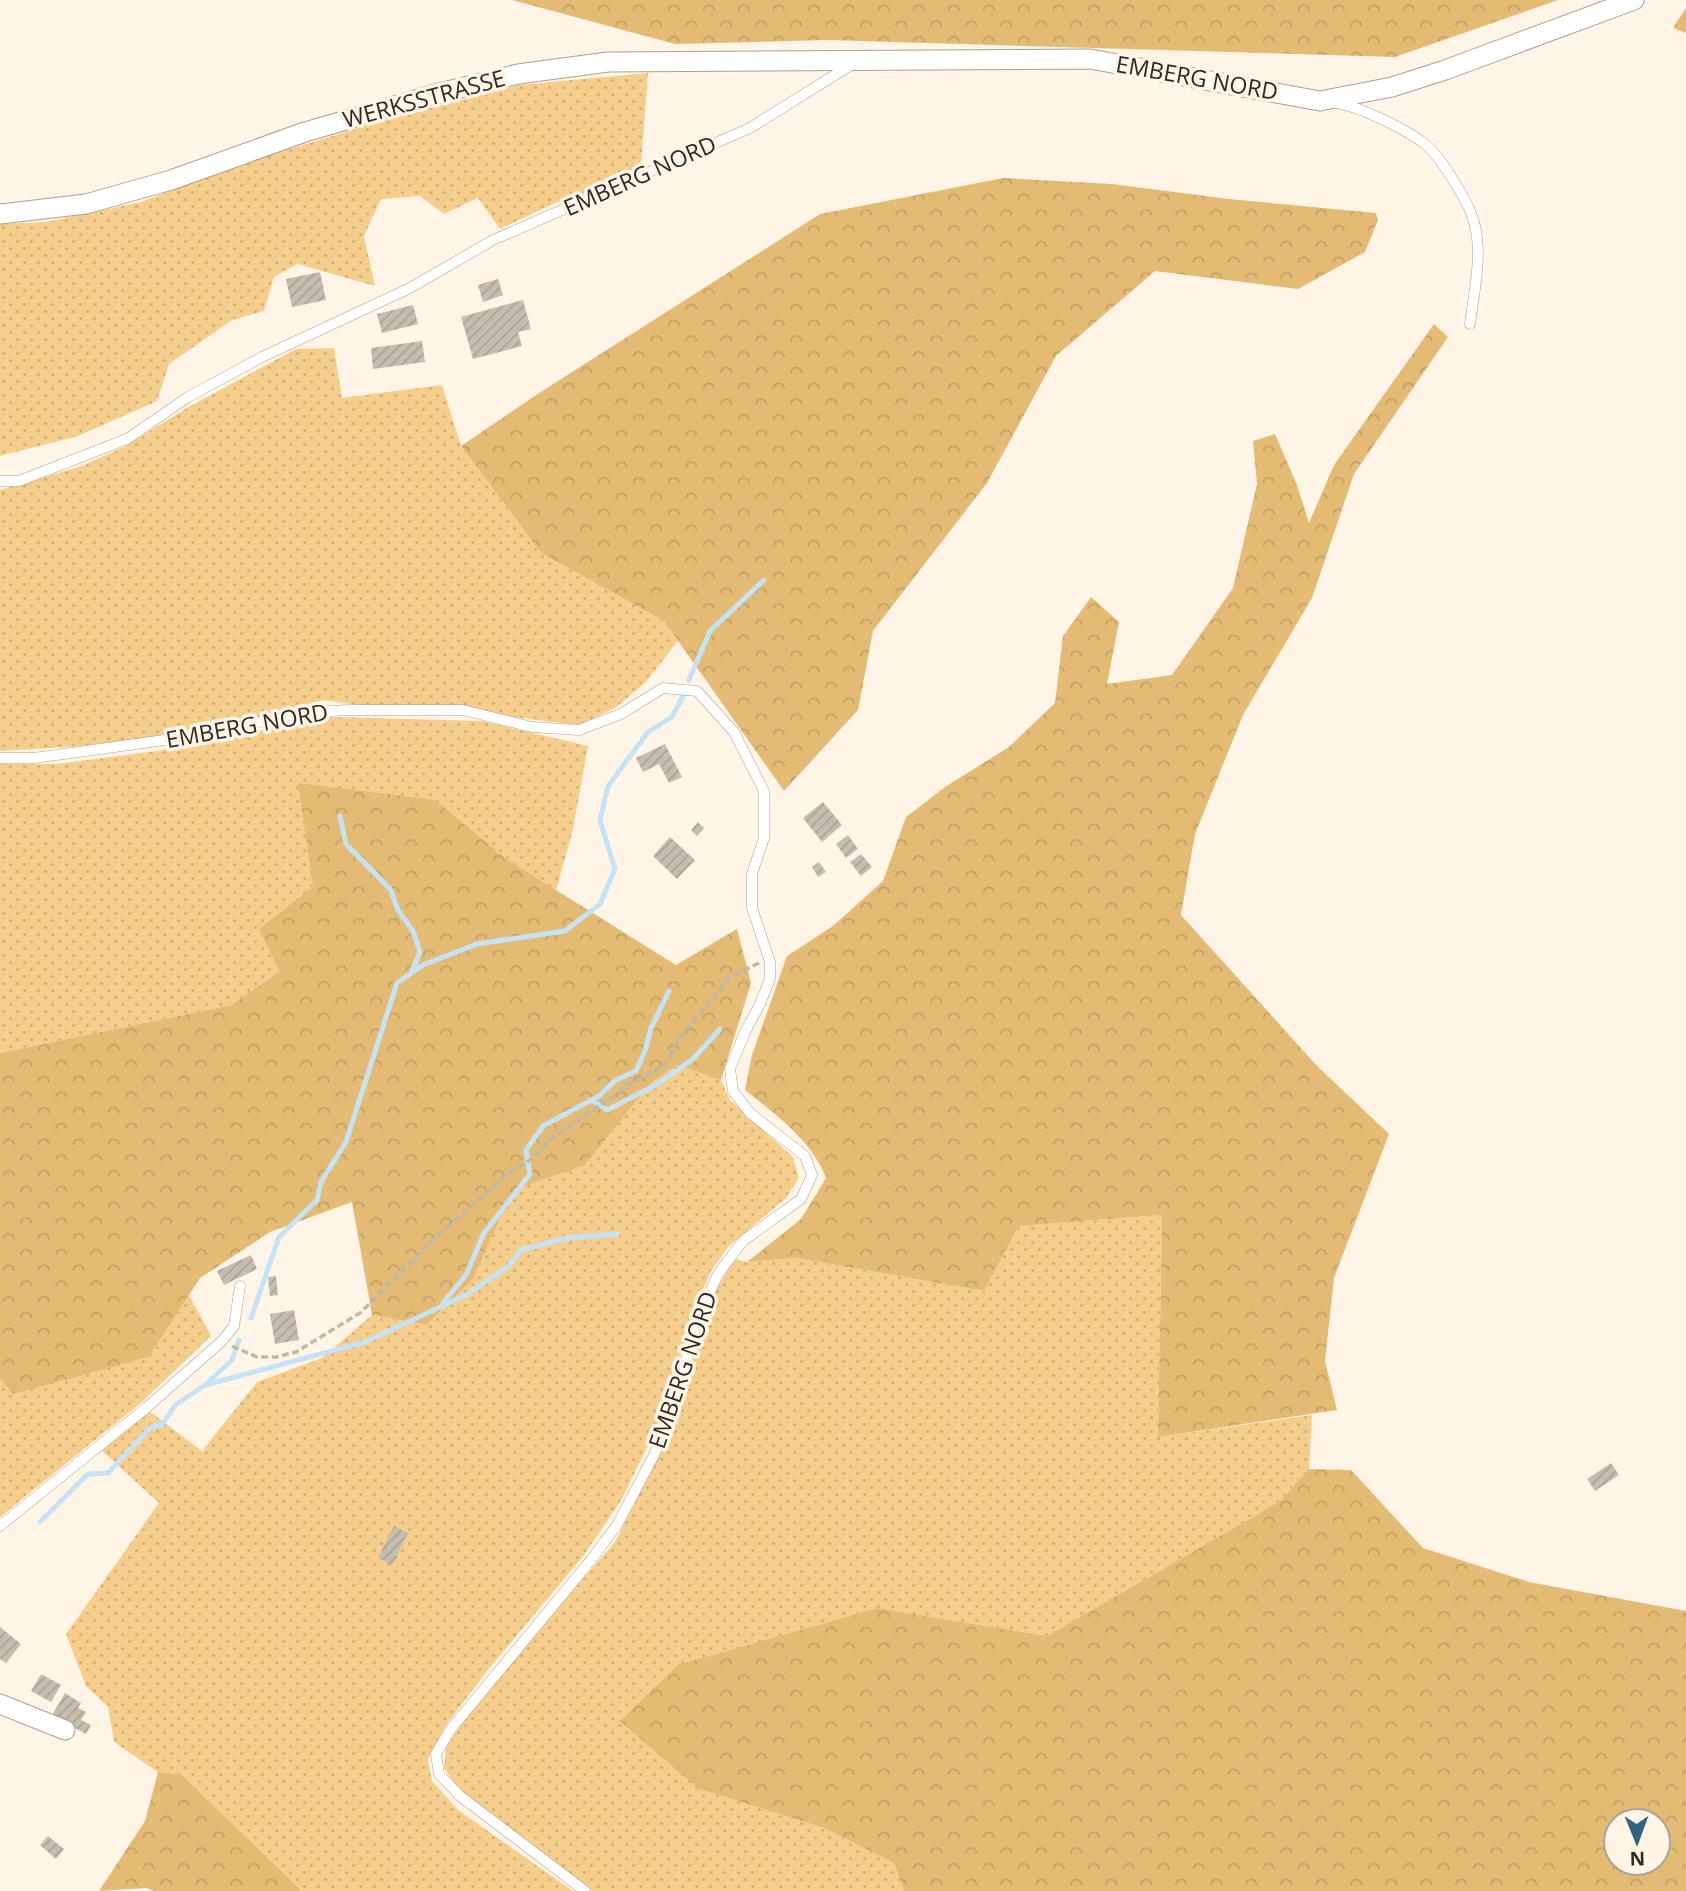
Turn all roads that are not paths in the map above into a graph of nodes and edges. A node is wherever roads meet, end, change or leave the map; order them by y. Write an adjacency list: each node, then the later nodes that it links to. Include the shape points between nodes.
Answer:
1 (1634, 0): 3 (street, via 1405,83)
2 (860, 60): 3 (street, EMBERG NORD, via 1090,59); 4 (street, WERKSSTRASSE, via 608,62 518,74 305,132 171,180 86,204); 6 (lane, EMBERG NORD, via 750,128 493,240 410,288 262,357 188,397 127,439 19,481)
3 (1320, 101): 5 (lane, via 1354,106 1422,142 1451,175 1474,222 1478,261)
4 (0, 214)
5 (1469, 324)
6 (0, 481)
7 (0, 758): 12 (lane, EMBERG NORD, via 71,753 201,735 299,713 348,710 463,710 532,726 579,730 621,714 663,688 697,691 734,732 764,791 764,838 752,874 751,908 767,954 770,979 730,1069 733,1091 750,1113 805,1156 812,1175 802,1199 743,1241 718,1274 695,1326 665,1429 617,1525 450,1730 436,1754 439,1774 460,1796)
8 (240, 1286): 9 (lane, via 234,1326 222,1341)
9 (0, 1526)
10 (0, 1704): 11 (street)
11 (65, 1730)
12 (585, 1891)

